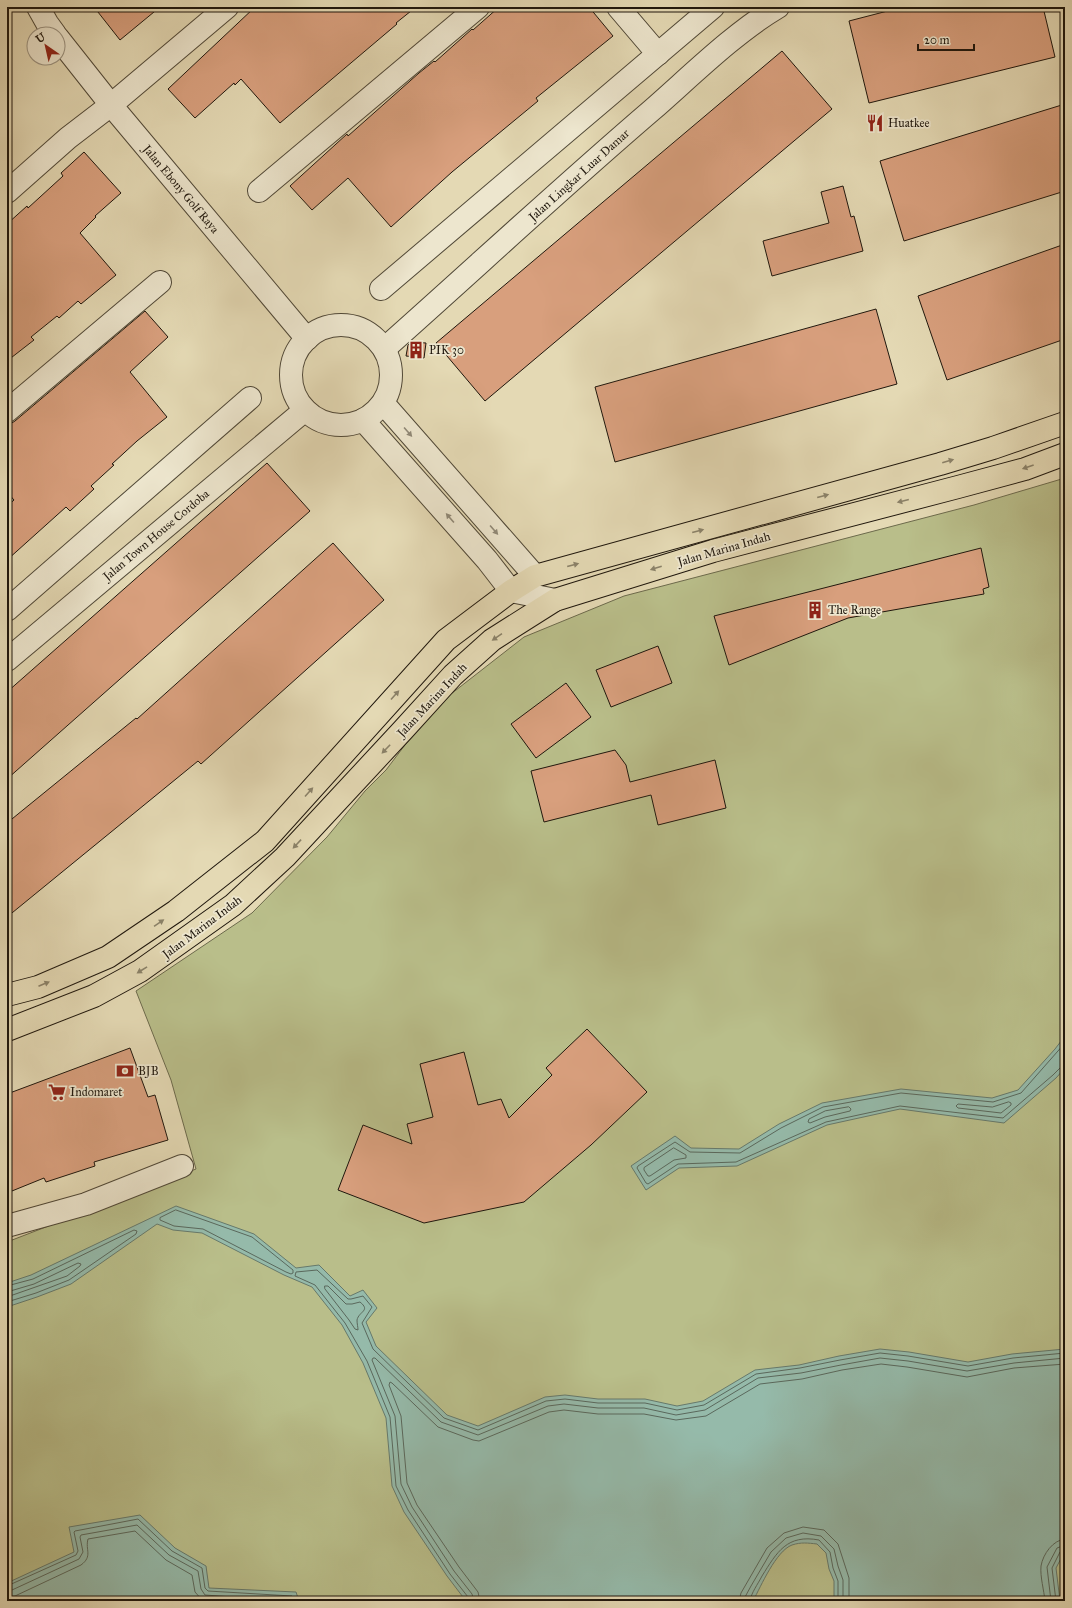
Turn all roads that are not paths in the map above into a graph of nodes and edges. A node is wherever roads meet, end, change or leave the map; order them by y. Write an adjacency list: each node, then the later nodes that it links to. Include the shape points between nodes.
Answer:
1 (38, 7): 7 (street)
2 (227, 7): 10 (street)
3 (478, 7): 11 (street)
4 (618, 7): 9 (street)
5 (713, 7): 9 (street)
6 (778, 7): 16 (street, Jalan Lingkar Luar Damar, via 727,45 640,120)
7 (49, 26)
8 (66, 48): 10 (street, Jalan Ebony Golf Raya)
9 (658, 54): 14 (street)
10 (111, 105): 12 (street, via 68,138); 15 (street, Jalan Ebony Golf Raya)
11 (259, 191)
12 (7, 192)
13 (160, 282): 20 (street)
14 (381, 289)
15 (307, 339): 16 (street, via 333,326 348,326 362,330 375,338); 19 (street, via 297,351 292,366 291,382 296,397)
16 (384, 350): 18 (street, via 391,376 389,390)
17 (250, 398): 27 (street)
18 (383, 403): 21 (street); 24 (street, one-way to 24)
19 (305, 410): 21 (street, via 318,420 332,425 348,425); 28 (street, Jalan Town House Cordoba)
20 (7, 411)
21 (364, 420): 25 (street, one-way to 21, via 487,560)
22 (1065, 423): 24 (main road, Jalan Marina Indah, one-way to 22, via 945,462)
23 (1065, 454): 26 (main road, Jalan Marina Indah, one-way to 26, via 1025,469 958,488 713,551)
24 (535, 576): 25 (main road, Jalan Marina Indah)
25 (511, 591): 26 (street); 29 (main road, Jalan Marina Indah, one-way to 25, via 38,987 108,957 176,911 265,841 446,640)
26 (555, 600): 30 (main road, Jalan Marina Indah, one-way to 30, via 492,640 452,675 285,858 233,905 140,971 94,996)
27 (7, 610)
28 (7, 660)
29 (7, 995)
30 (7, 1030)
31 (182, 1166): 32 (street, via 86,1204)
32 (7, 1226)

